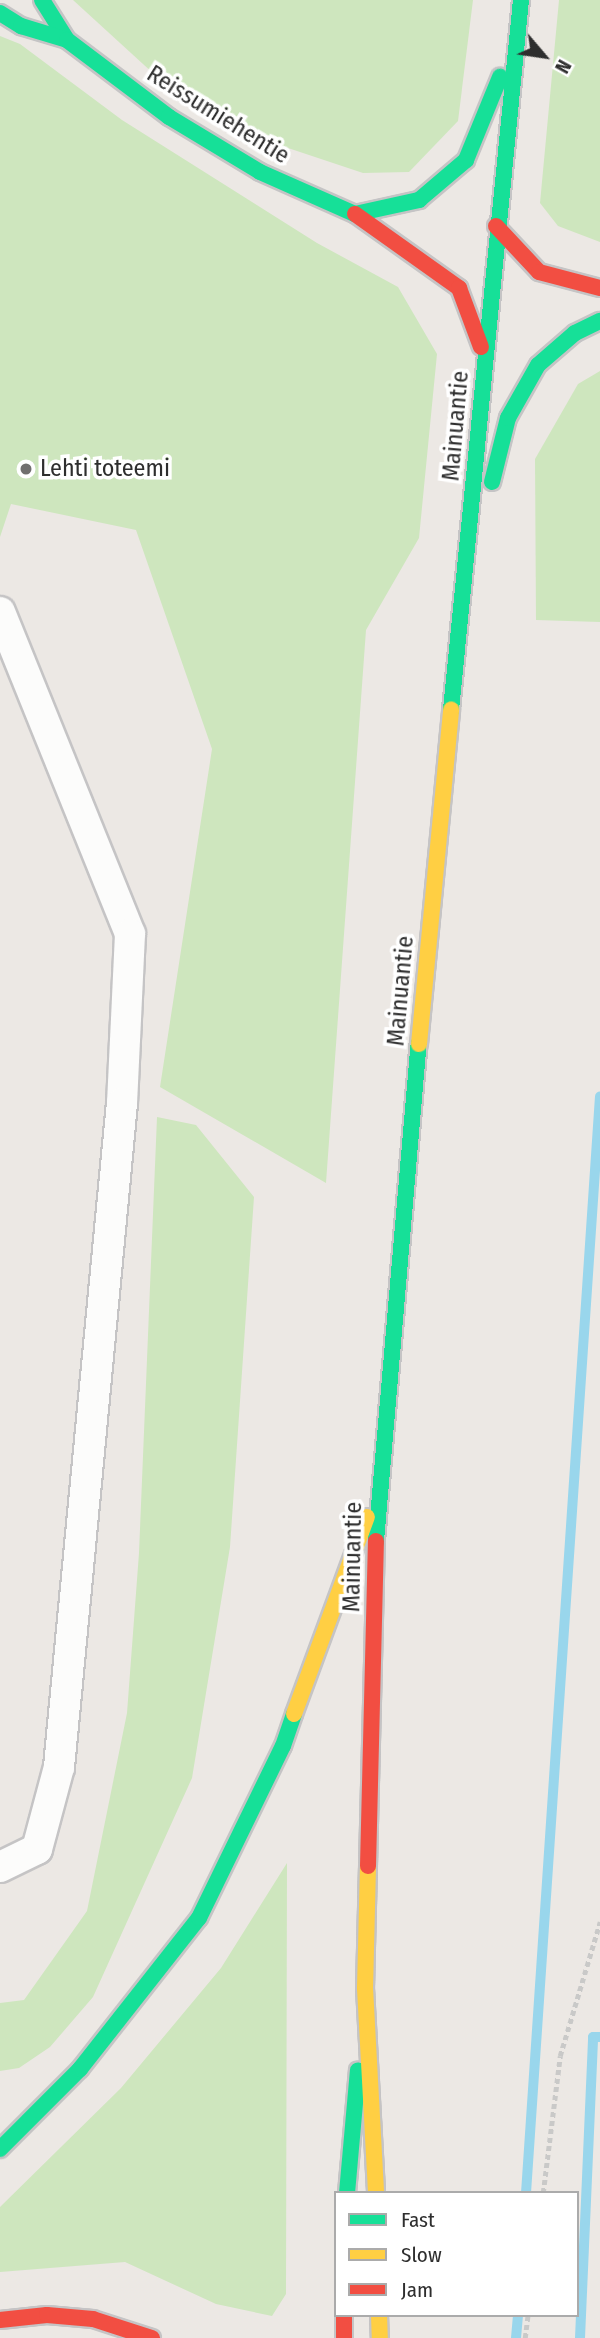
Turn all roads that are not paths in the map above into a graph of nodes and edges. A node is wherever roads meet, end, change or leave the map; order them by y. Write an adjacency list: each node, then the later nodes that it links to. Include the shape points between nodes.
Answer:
1 (42, 0): 5 (main road, Reissumiehentie)
2 (521, 0): 4 (main road, Mainuantie)
3 (0, 13): 5 (main road, Reissumiehentie, via 21,26)
4 (518, 33): 6 (main road, via 466,160 419,200); 7 (main road, Mainuantie)
5 (67, 40): 6 (main road, Reissumiehentie, via 169,117 260,172)
6 (355, 215): 10 (main road, Reissumiehentie, via 459,288)
7 (496, 226): 8 (main road, via 539,272); 10 (main road, Mainuantie)
8 (600, 288)
9 (600, 321): 11 (main road, via 575,332 538,365 508,418)
10 (485, 357): 11 (main road, Mainuantie)
11 (462, 596): 13 (main road, Mainuantie)
12 (0, 612): 14 (street, via 130,934 122,1103 59,1767 37,1849)
13 (377, 1492): 15 (main road, Mainuantie); 16 (main road, via 322,1629 283,1746 199,1918 80,2068)
14 (0, 1867)
15 (365, 1988): 17 (main road, Mainuantie); 18 (main road, Mainuantie)
16 (0, 2149)
17 (347, 2191)
18 (376, 2191)
19 (344, 2317): 23 (main road)
20 (379, 2317): 24 (main road)
21 (0, 2320): 22 (main road, via 47,2315 93,2319)
22 (152, 2338)
23 (344, 2338)
24 (380, 2338)

